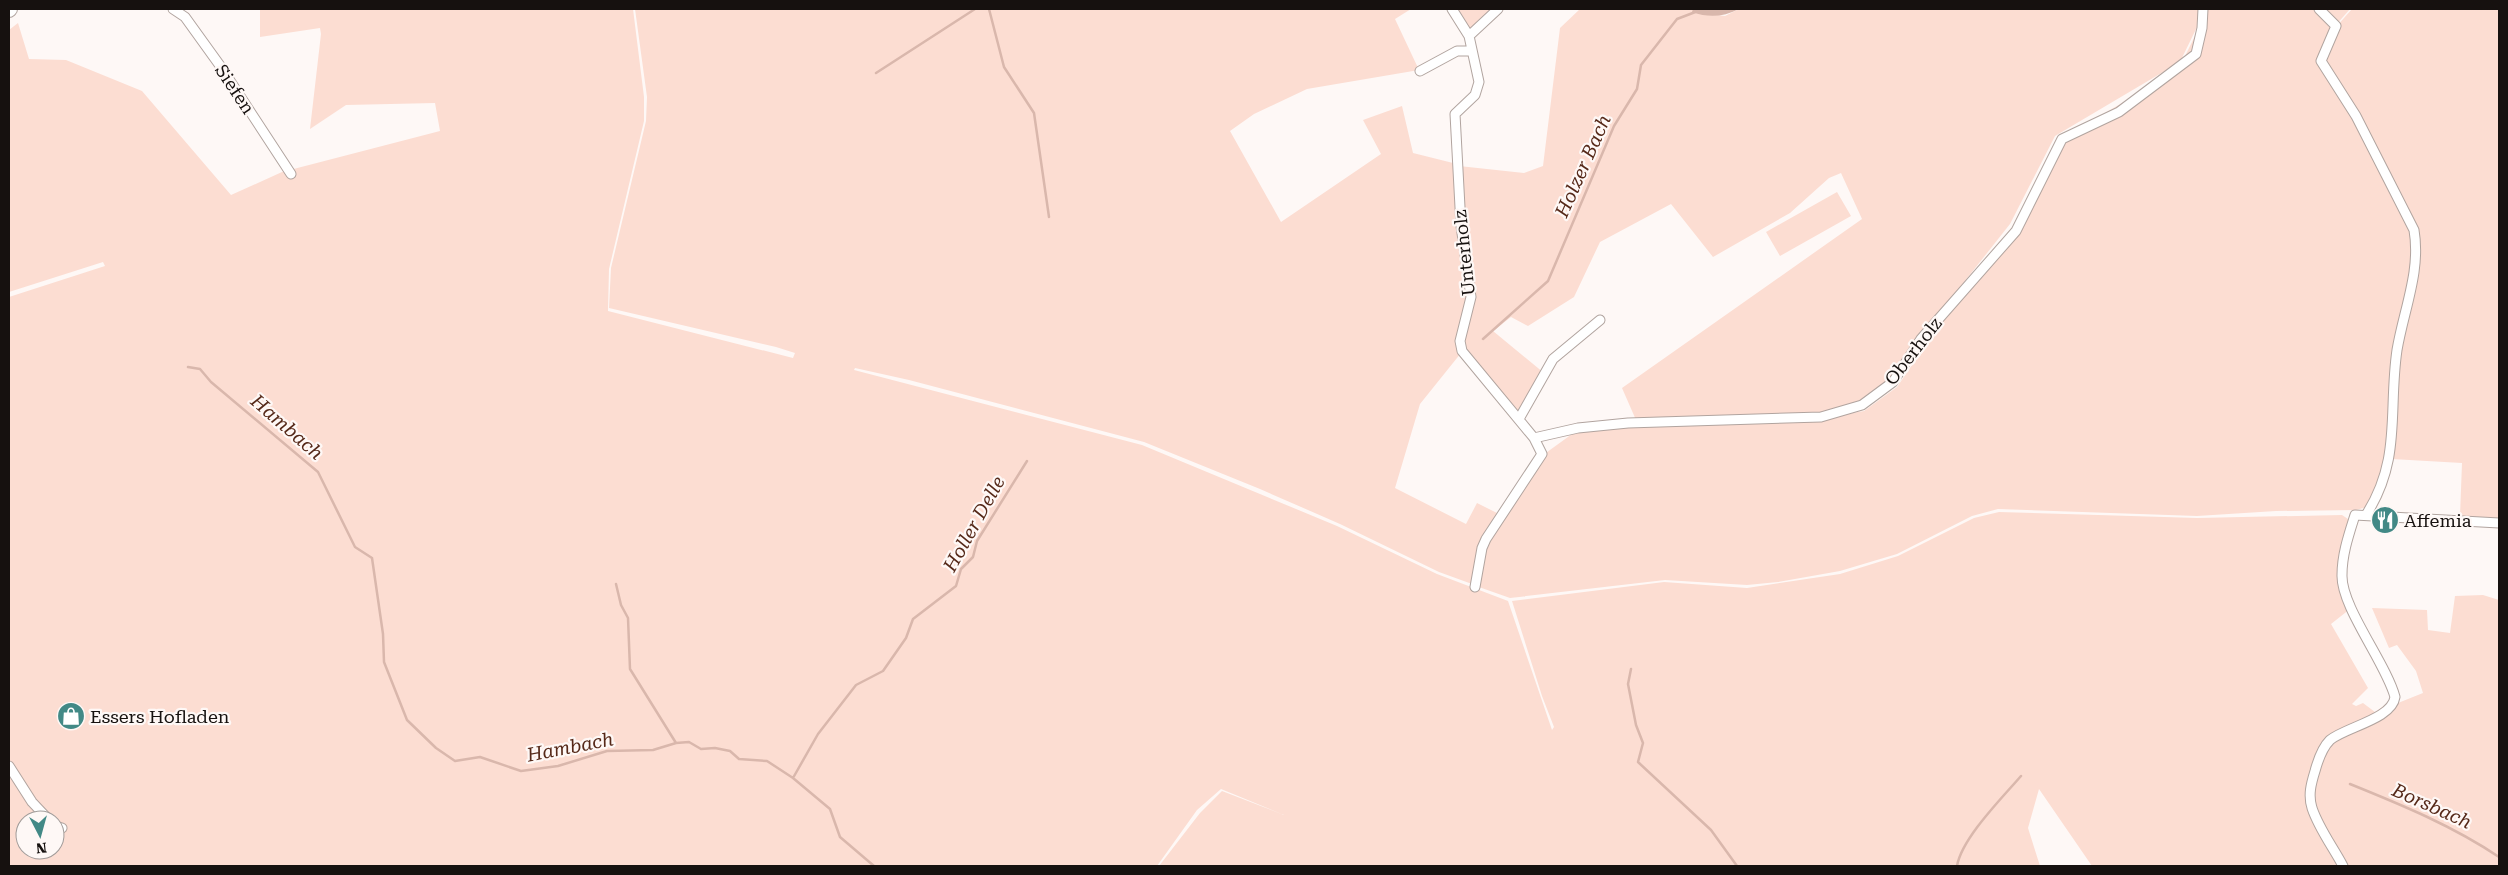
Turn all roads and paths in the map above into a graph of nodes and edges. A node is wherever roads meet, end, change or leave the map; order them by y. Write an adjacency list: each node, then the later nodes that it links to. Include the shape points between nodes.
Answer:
1 (173, 9): 9 (street, Siefen, via 185,17 221,66)
2 (1452, 9): 6 (street)
3 (1498, 9): 6 (street)
4 (2203, 9): 12 (street, Oberholz, via 2196,54 2119,112 2062,139 2016,231 1921,339 1893,382 1862,405 1821,417 1628,423 1578,428)
5 (2319, 9): 13 (street, via 2336,26 2321,61 2371,145 2414,230 2417,246 2416,268 2397,351 2390,459 2383,485)
6 (1469, 36): 7 (street, Unterholz)
7 (1472, 51): 8 (street, via 1457,51); 11 (street, Unterholz, via 1479,82 1475,95 1454,114 1461,226 1472,297 1460,341 1462,351)
8 (1420, 71)
9 (291, 174)
10 (1600, 320): 11 (street, via 1553,359)
11 (1519, 419): 12 (street, Unterholz)
12 (1534, 438): 15 (street, via 1542,454 1482,548)
13 (2366, 515): 14 (street); 18 (street, via 2355,515 2346,545 2343,584 2395,697 2392,706 2382,714 2329,741 2316,769 2310,792 2312,808)
14 (2499, 523)
15 (1475, 587)
16 (9, 766): 17 (street)
17 (40, 810)
18 (2343, 866)

